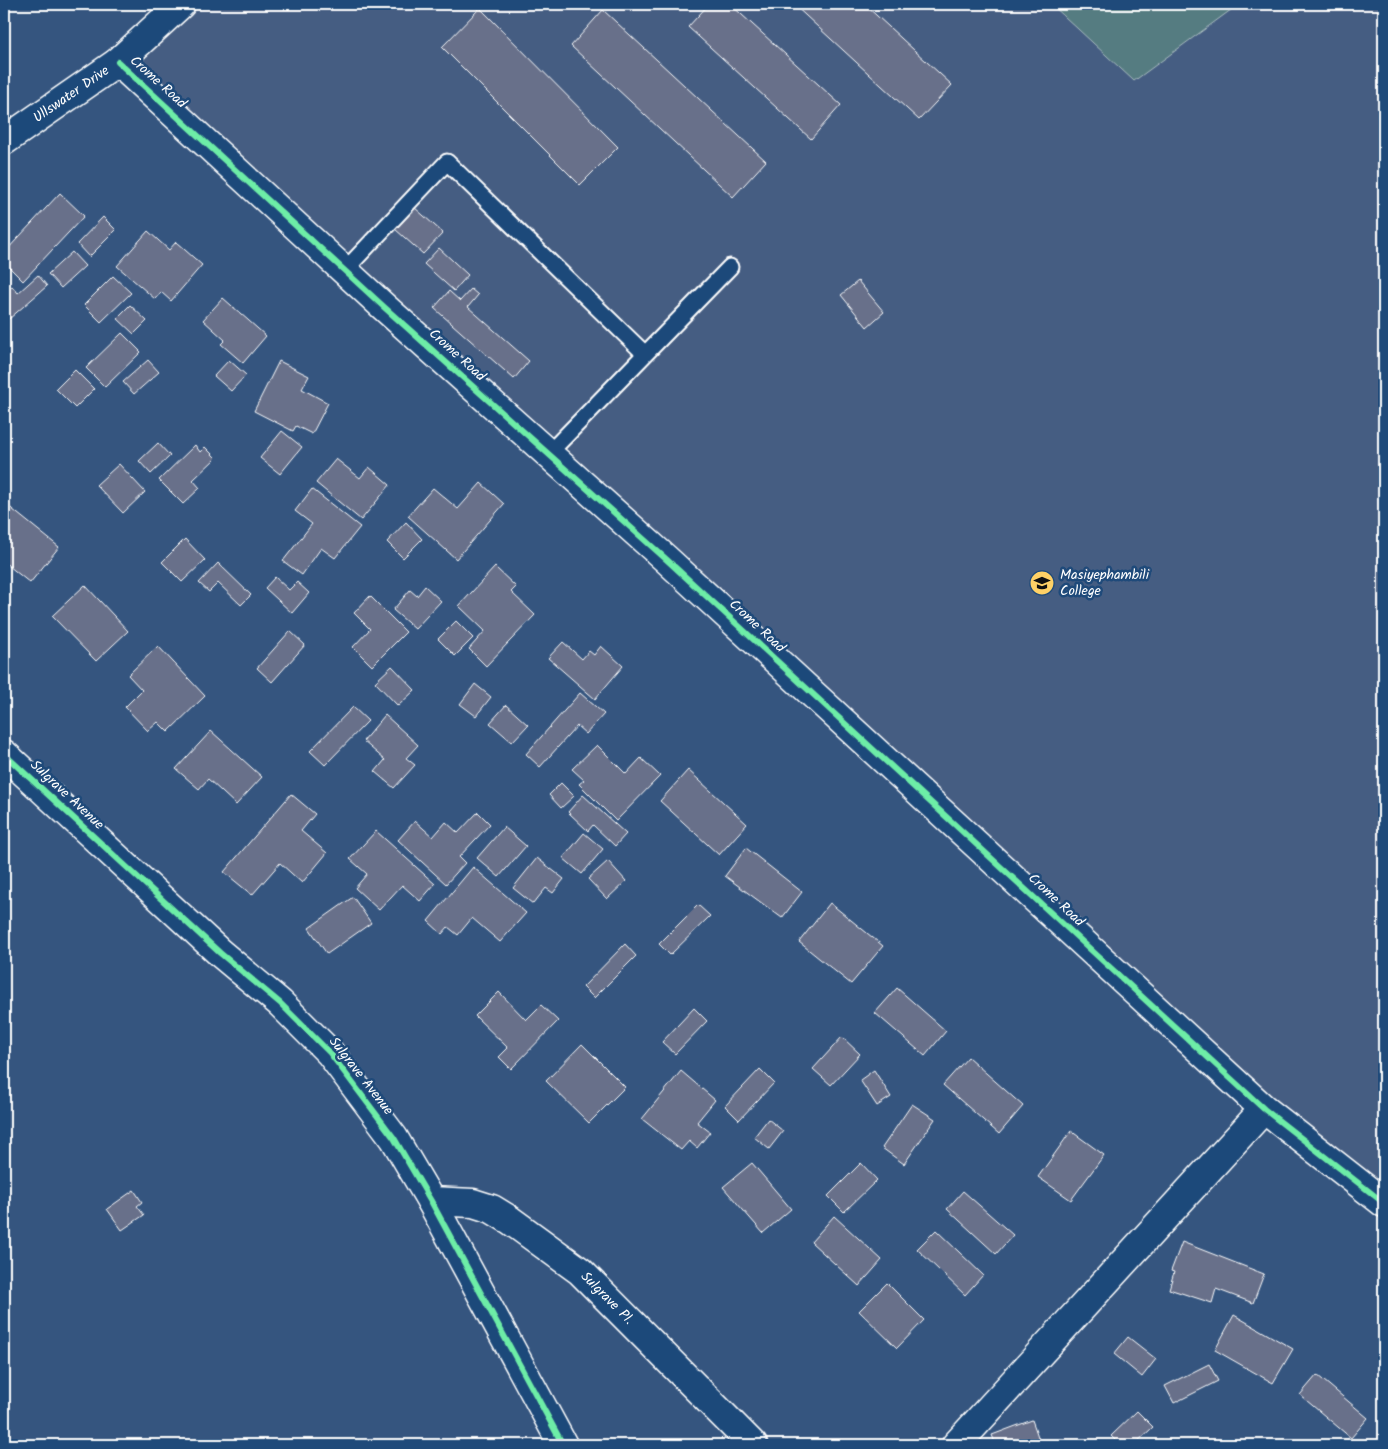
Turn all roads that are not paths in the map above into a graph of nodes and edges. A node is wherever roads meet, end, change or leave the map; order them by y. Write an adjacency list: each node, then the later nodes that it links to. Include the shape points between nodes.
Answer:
1 (182, 4): 2 (street, Ullswater Drive)
2 (118, 62): 3 (street, Ullswater Drive); 5 (street, Crome Road)
3 (4, 141)
4 (730, 267): 6 (lane)
5 (345, 270): 6 (lane, via 447,162); 7 (street, Crome Road)
6 (645, 354): 7 (lane)
7 (548, 454): 9 (street, Crome Road)
8 (4, 754): 10 (street, Sulgrave Avenue, via 220,953 280,1003 330,1053 394,1138)
9 (1264, 1109): 11 (street, Crome Road); 14 (street)
10 (431, 1201): 12 (street, Sulgrave Pl., via 474,1203 492,1209 580,1271); 13 (street, Sulgrave Avenue)
11 (1384, 1203)
12 (744, 1443)
13 (563, 1445)
14 (956, 1445)

